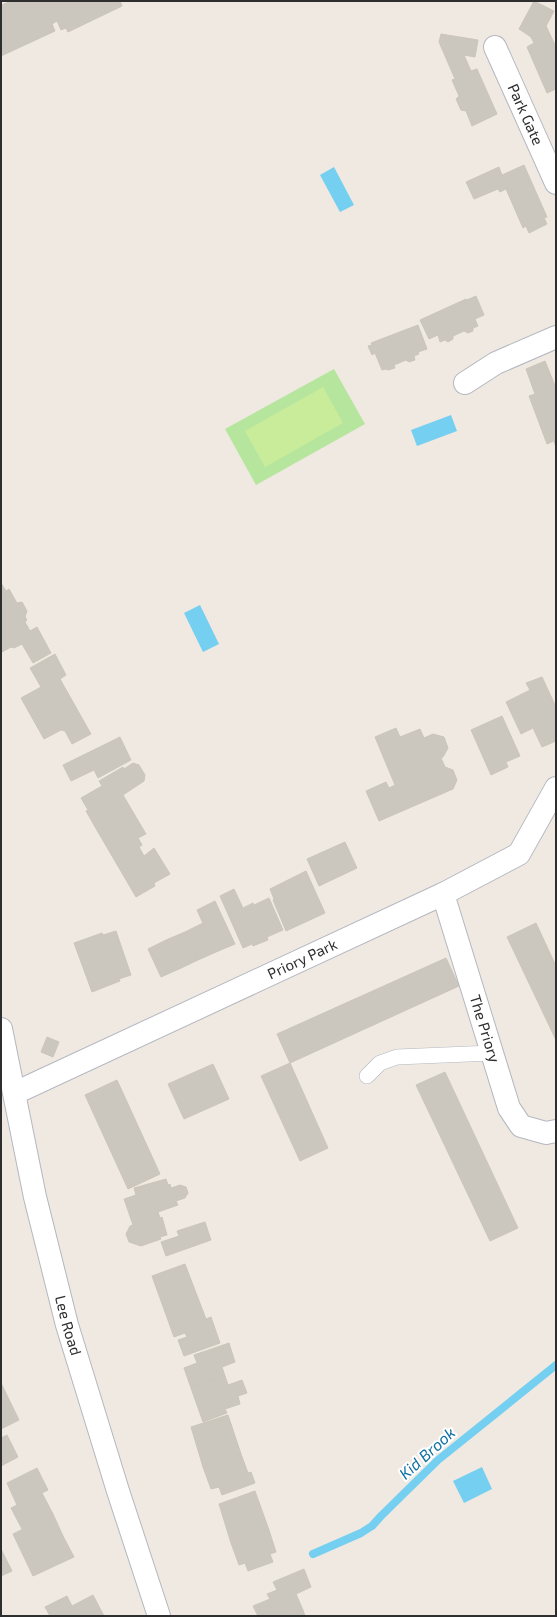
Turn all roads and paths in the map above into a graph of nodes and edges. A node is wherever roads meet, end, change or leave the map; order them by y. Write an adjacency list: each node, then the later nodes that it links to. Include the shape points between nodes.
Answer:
1 (495, 47): 2 (street, Park Gate)
2 (556, 183)
3 (556, 337): 4 (street, via 496,363)
4 (464, 382)
5 (554, 796): 6 (street, Priory Park, via 520,854)
6 (443, 894): 8 (street, The Priory); 10 (street, Priory Park)
7 (1, 1029): 10 (street, Lee Road)
8 (492, 1053): 9 (lane, via 397,1058 380,1063); 11 (street, The Priory, via 510,1108 521,1126 546,1133)
9 (367, 1076)
10 (15, 1093): 12 (street, Lee Road, via 35,1197 67,1325 119,1497)
11 (556, 1131)
12 (159, 1616)

